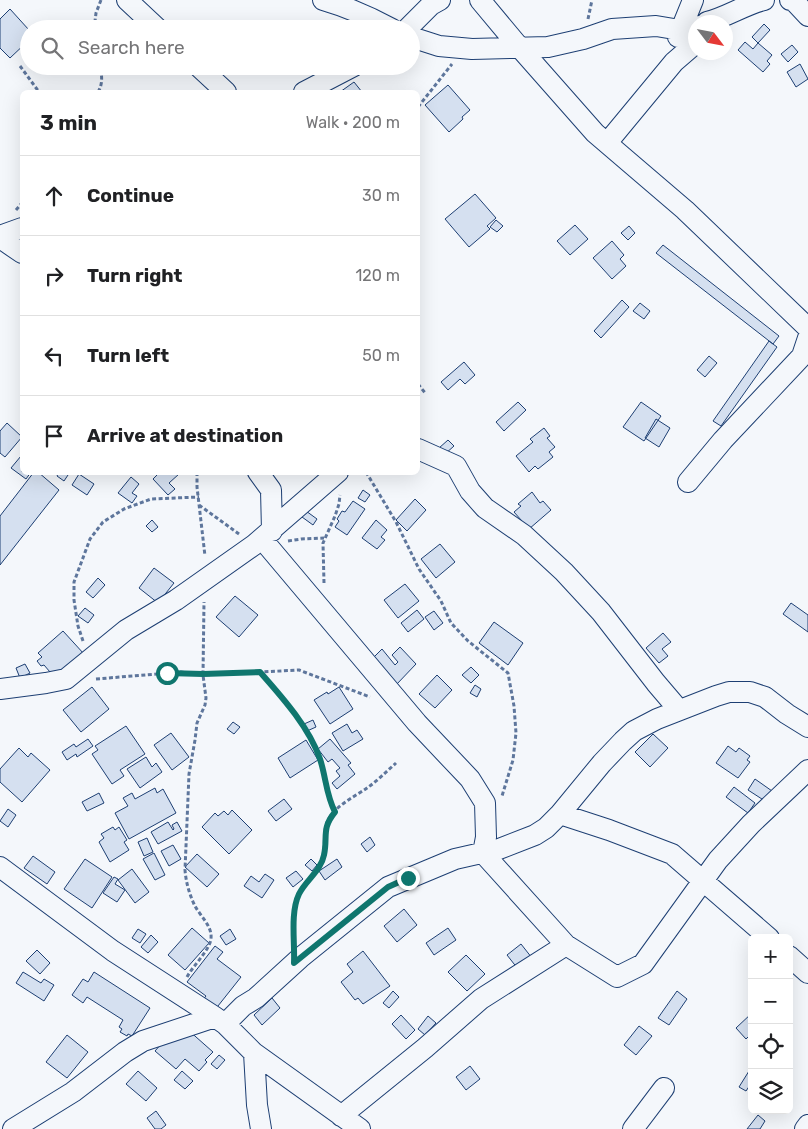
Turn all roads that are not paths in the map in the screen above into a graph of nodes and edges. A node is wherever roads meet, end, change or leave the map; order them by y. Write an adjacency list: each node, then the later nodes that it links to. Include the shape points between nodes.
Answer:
1 (127, 0): 11 (street)
2 (323, 0): 12 (street)
3 (440, 0): 13 (street, via 431,5)
4 (480, 0): 17 (street)
5 (693, 0): 8 (street)
6 (764, 0): 9 (street)
7 (790, 0): 10 (street)
8 (692, 15)
9 (729, 15)
10 (808, 16)
11 (148, 20)
12 (376, 20)
13 (420, 24)
14 (688, 33): 17 (street, via 656,26 612,30 548,47)
15 (688, 36): 22 (street, via 667,70)
16 (420, 40): 17 (street, via 439,46)
17 (520, 48): 22 (street, via 594,133)
18 (208, 75): 20 (street)
19 (337, 75): 21 (street)
20 (224, 90)
21 (308, 90)
22 (607, 143): 26 (street, via 684,210)
23 (20, 229): 24 (street)
24 (0, 237): 25 (street)
25 (20, 252)
26 (808, 328)
27 (808, 338): 31 (street, via 802,356)
28 (420, 450): 34 (street, via 456,466 470,491 485,508 524,535 564,572 601,612)
29 (260, 475): 32 (street, via 271,490)
30 (339, 480): 32 (street)
31 (688, 482)
32 (268, 539): 33 (street, via 126,630 66,679); 38 (street, via 322,611 417,723 470,779 485,803)
33 (0, 689)
34 (679, 710): 35 (street, via 729,692 750,692 765,697); 37 (street, via 634,730)
35 (808, 727)
36 (808, 770): 40 (street, via 751,824)
37 (560, 814): 38 (street, via 536,835); 40 (street, via 672,854)
38 (483, 853): 42 (street); 45 (street, via 456,859 388,887 256,998)
39 (0, 867): 45 (street, via 113,951)
40 (703, 881): 41 (street); 42 (street, via 642,964 617,977)
41 (764, 934)
42 (566, 945): 48 (street, via 481,999)
43 (793, 960): 44 (street)
44 (808, 973)
45 (220, 1020): 46 (street); 50 (street, via 143,1041)
46 (254, 1053): 48 (street); 51 (street)
47 (664, 1088): 53 (street)
48 (341, 1116): 52 (street)
49 (808, 1125): 54 (street)
50 (13, 1129)
51 (261, 1129)
52 (360, 1129)
53 (632, 1129)
54 (804, 1129)

